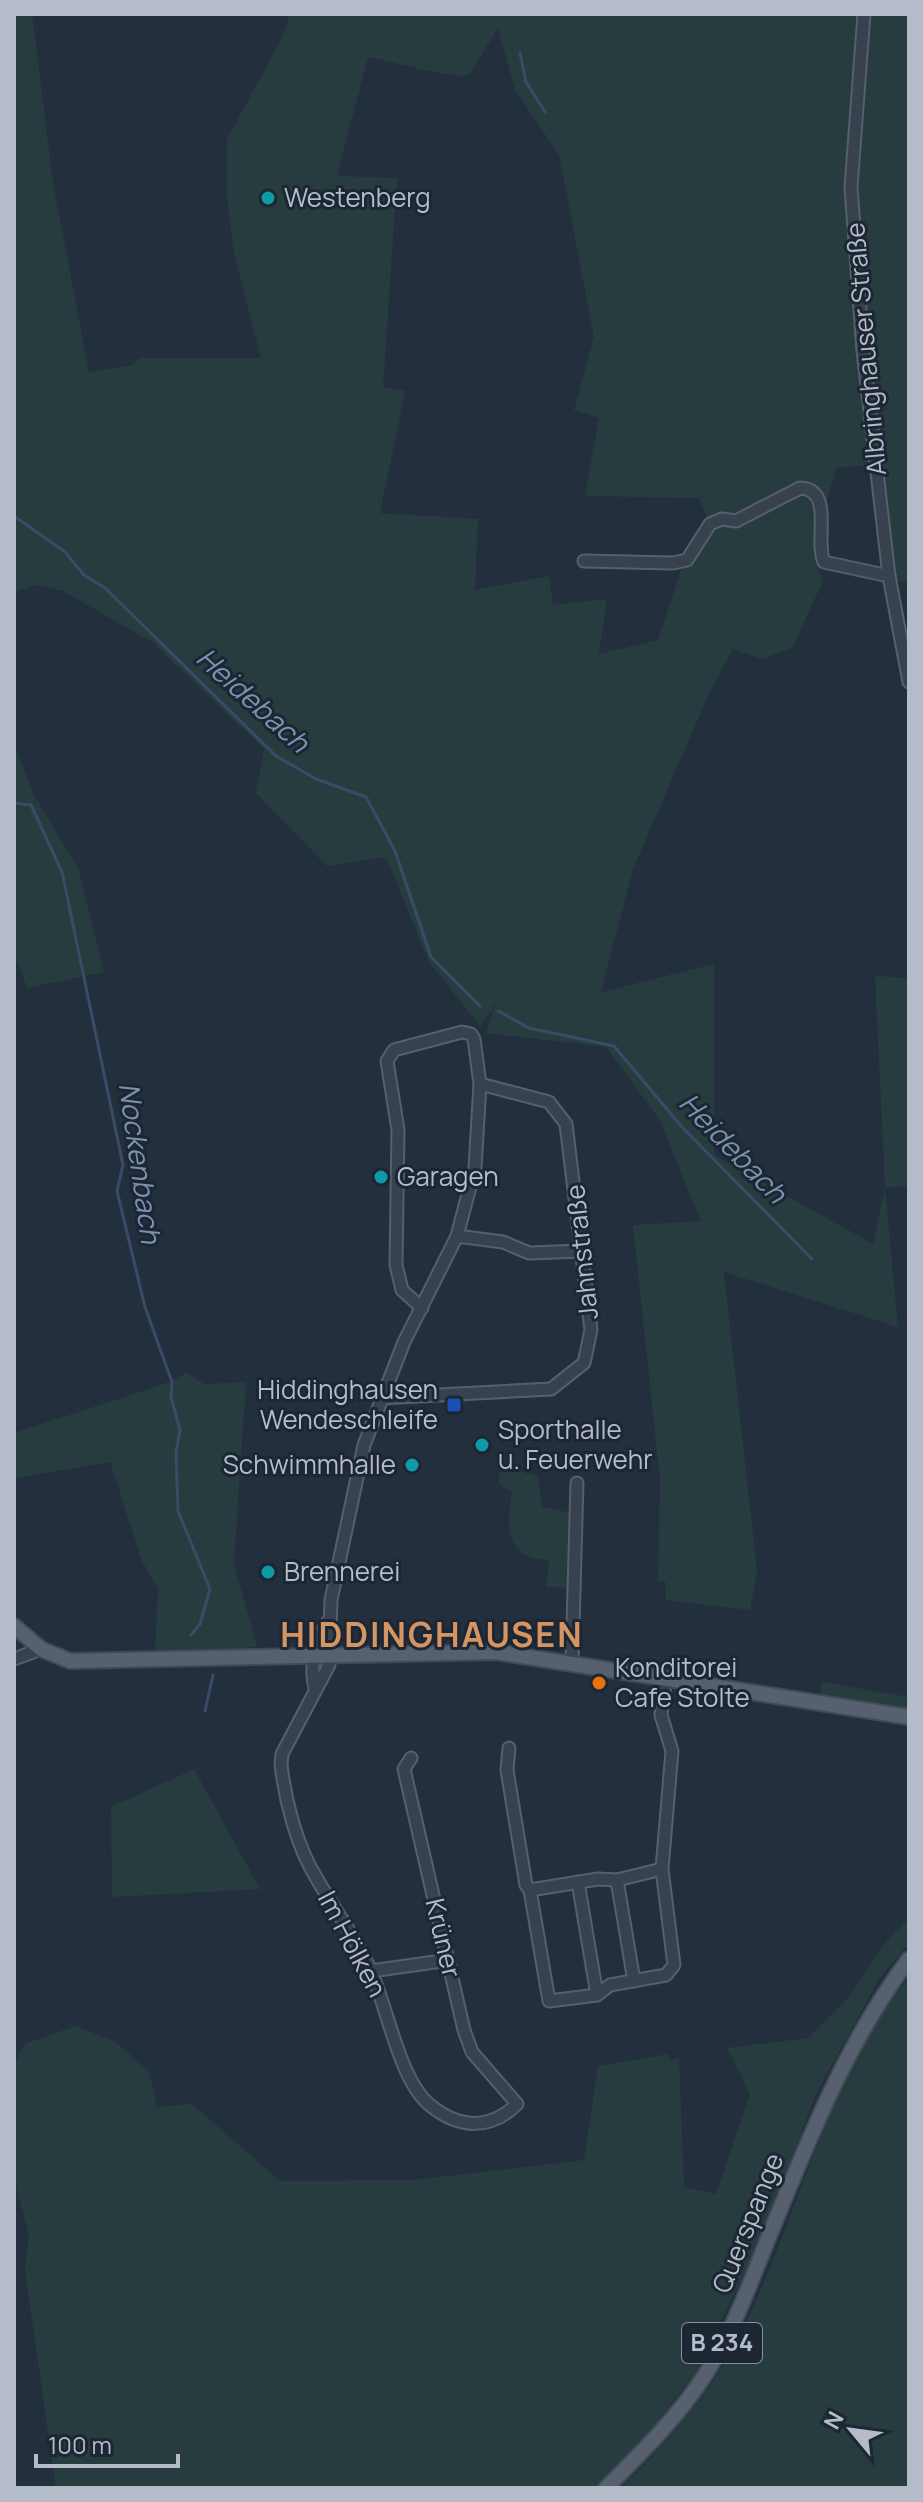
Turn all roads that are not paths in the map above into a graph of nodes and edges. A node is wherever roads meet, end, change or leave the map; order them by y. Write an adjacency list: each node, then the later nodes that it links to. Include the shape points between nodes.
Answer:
1 (864, 14): 3 (street, Albringhauser Straße, via 851,187 863,351)
2 (584, 561): 3 (street, via 687,560 710,524 736,521 809,488 818,495 824,562)
3 (889, 576): 4 (street, Albringhauser Straße)
4 (909, 682)
5 (480, 1084): 6 (street, via 475,1168); 7 (street, Jahnstraße, via 549,1102 561,1112 571,1145); 8 (street, via 471,1034 462,1032 389,1054 400,1156 396,1265 402,1290)
6 (457, 1236): 7 (street, via 503,1242 529,1253); 8 (street)
7 (582, 1251): 9 (street, Jahnstraße, via 591,1330 589,1349 575,1374 551,1389)
8 (422, 1308): 9 (street)
9 (381, 1398): 11 (street, via 350,1497)
10 (577, 1483): 17 (street)
11 (328, 1621): 14 (street); 15 (street)
12 (14, 1626): 13 (main road)
13 (41, 1649): 14 (main road, via 70,1661 96,1662); 16 (street)
14 (315, 1655): 15 (main road); 19 (street, Im Hölken)
15 (331, 1655): 17 (main road, via 471,1651); 19 (street, Im Hölken)
16 (14, 1659)
17 (572, 1662): 18 (main road)
18 (666, 1677): 20 (main road); 23 (street, via 661,1715 672,1751)
19 (315, 1688): 29 (street, Im Hölken, via 282,1754 281,1770 315,1877)
20 (909, 1717)
21 (509, 1748): 26 (street, via 507,1770)
22 (411, 1758): 28 (street, Krüner, via 404,1769)
23 (662, 1869): 24 (street); 30 (street, via 674,1965 666,1975)
24 (617, 1880): 25 (street); 30 (street)
25 (578, 1882): 26 (street); 31 (street)
26 (530, 1890): 31 (street, via 549,2001)
27 (909, 1959): 33 (main road, Querspange / B 234, via 843,2061 737,2315 703,2377 663,2431)
28 (449, 1960): 29 (street); 32 (street, Krüner, via 472,2052)
29 (371, 1971): 32 (street, Im Hölken, via 414,2088 430,2106 467,2124 504,2118)
30 (634, 1981): 31 (street, via 610,1985)
31 (597, 1995)
32 (517, 2104)
33 (606, 2488)

